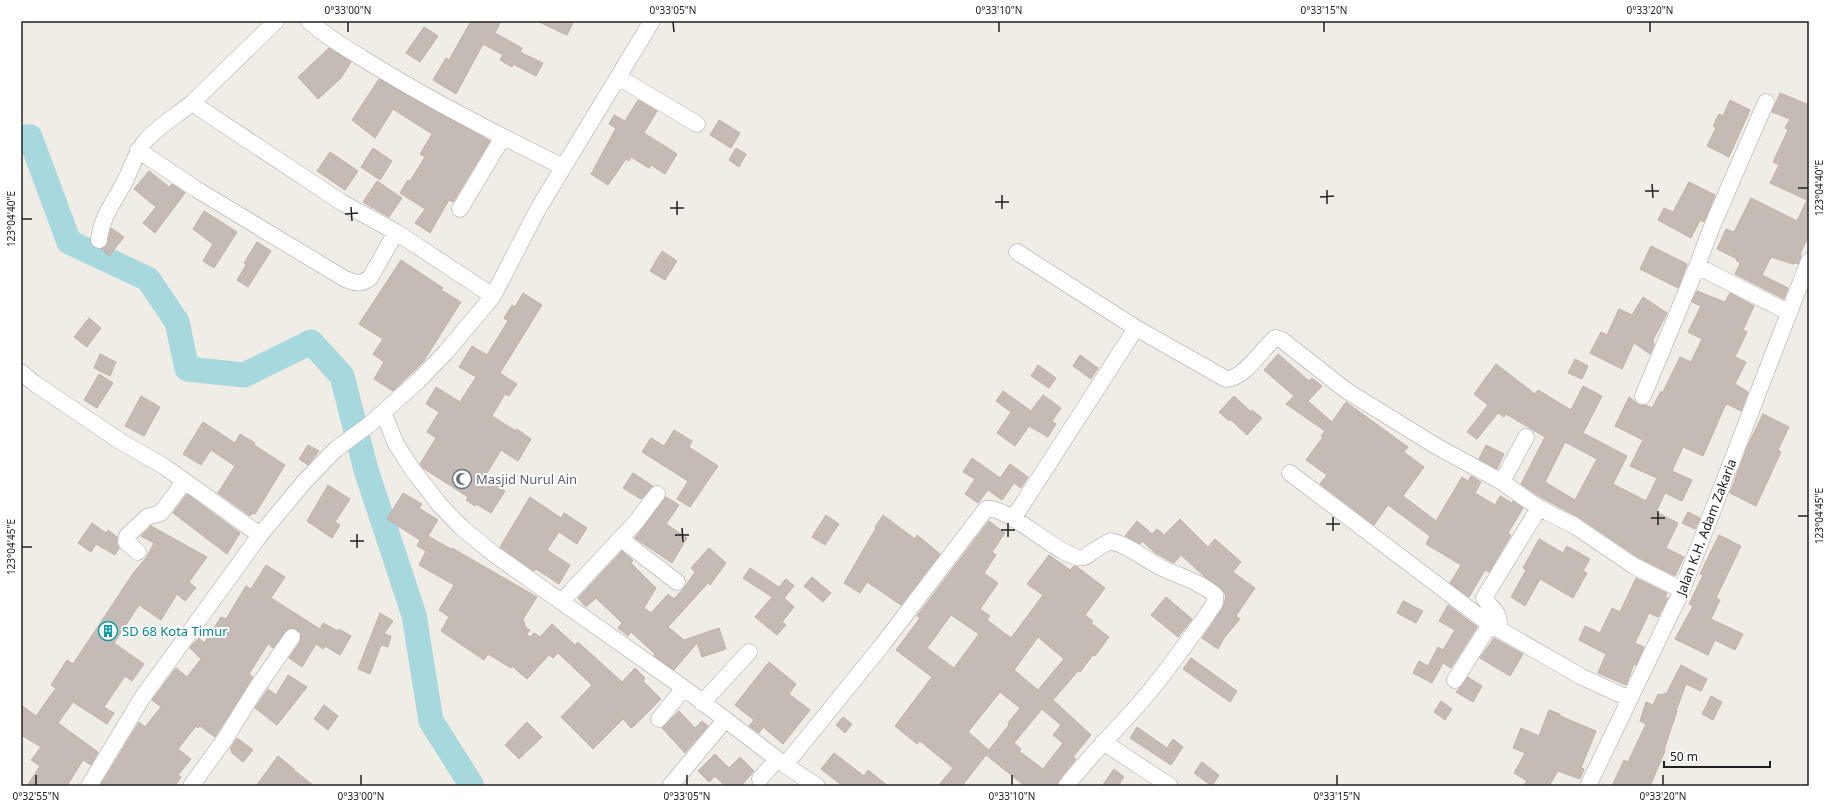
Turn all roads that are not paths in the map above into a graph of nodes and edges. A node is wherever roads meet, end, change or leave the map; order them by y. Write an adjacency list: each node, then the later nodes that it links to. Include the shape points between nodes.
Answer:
1 (276, 21): 6 (street)
2 (309, 21): 8 (street, via 401,82)
3 (652, 21): 4 (street)
4 (618, 77): 7 (street); 10 (street)
5 (1766, 102): 16 (street)
6 (192, 104): 9 (street, via 158,130); 12 (street, via 341,202)
7 (697, 124)
8 (503, 137): 10 (street); 11 (street)
9 (138, 150): 12 (street, via 196,189 345,279 356,283 370,278); 13 (street, via 124,182 108,208)
10 (563, 167): 17 (street)
11 (460, 209)
12 (396, 232): 17 (street)
13 (99, 240)
14 (1017, 252): 19 (street)
15 (1809, 262): 18 (street, Jalan K.H. Adam Zakaria)
16 (1697, 266): 18 (street); 21 (street)
17 (493, 296): 22 (street, via 418,381)
18 (1788, 312): 34 (street, Jalan K.H. Adam Zakaria)
19 (1136, 328): 26 (street, via 1226,379 1235,378 1243,372 1275,338 1282,340 1347,391 1436,446); 29 (street)
20 (21, 372): 25 (street, via 120,441 166,467)
21 (1644, 396)
22 (383, 412): 30 (street, via 336,449 305,481); 35 (street, via 396,444 412,469 460,527)
23 (1526, 437): 26 (street)
24 (1290, 473): 36 (street)
25 (184, 482): 30 (street); 32 (street, via 161,513 147,517 127,536 126,542)
26 (1502, 482): 28 (street)
27 (657, 494): 31 (street)
28 (1539, 508): 34 (street, via 1575,526 1634,566); 36 (street, via 1484,598 1499,616)
29 (1013, 519): 45 (street, via 1078,558 1085,557 1111,541 1126,546 1159,566 1196,583 1215,596 1215,602 1163,675); 46 (street, via 991,508 986,509 883,644)
30 (260, 535): 48 (street, via 142,698)
31 (621, 539): 33 (street); 35 (street)
32 (138, 552)
33 (676, 582)
34 (1682, 590): 41 (street, Jalan K.H. Adam Zakaria)
35 (562, 601): 40 (street)
36 (1496, 627): 39 (street, via 1482,637); 41 (street, via 1582,677)
37 (292, 637): 49 (street)
38 (749, 652): 42 (street)
39 (1455, 680)
40 (684, 688): 42 (street); 43 (street)
41 (1630, 699): 54 (street, Jalan K.H. Adam Zakaria)
42 (702, 703): 44 (street)
43 (659, 719)
44 (725, 720): 46 (street); 50 (street)
45 (1103, 742): 52 (street); 53 (street)
46 (781, 762): 47 (street); 51 (street)
47 (760, 779)
48 (89, 786)
49 (192, 786)
50 (670, 786)
51 (817, 786)
52 (1066, 786)
53 (1170, 786)
54 (1588, 786)

